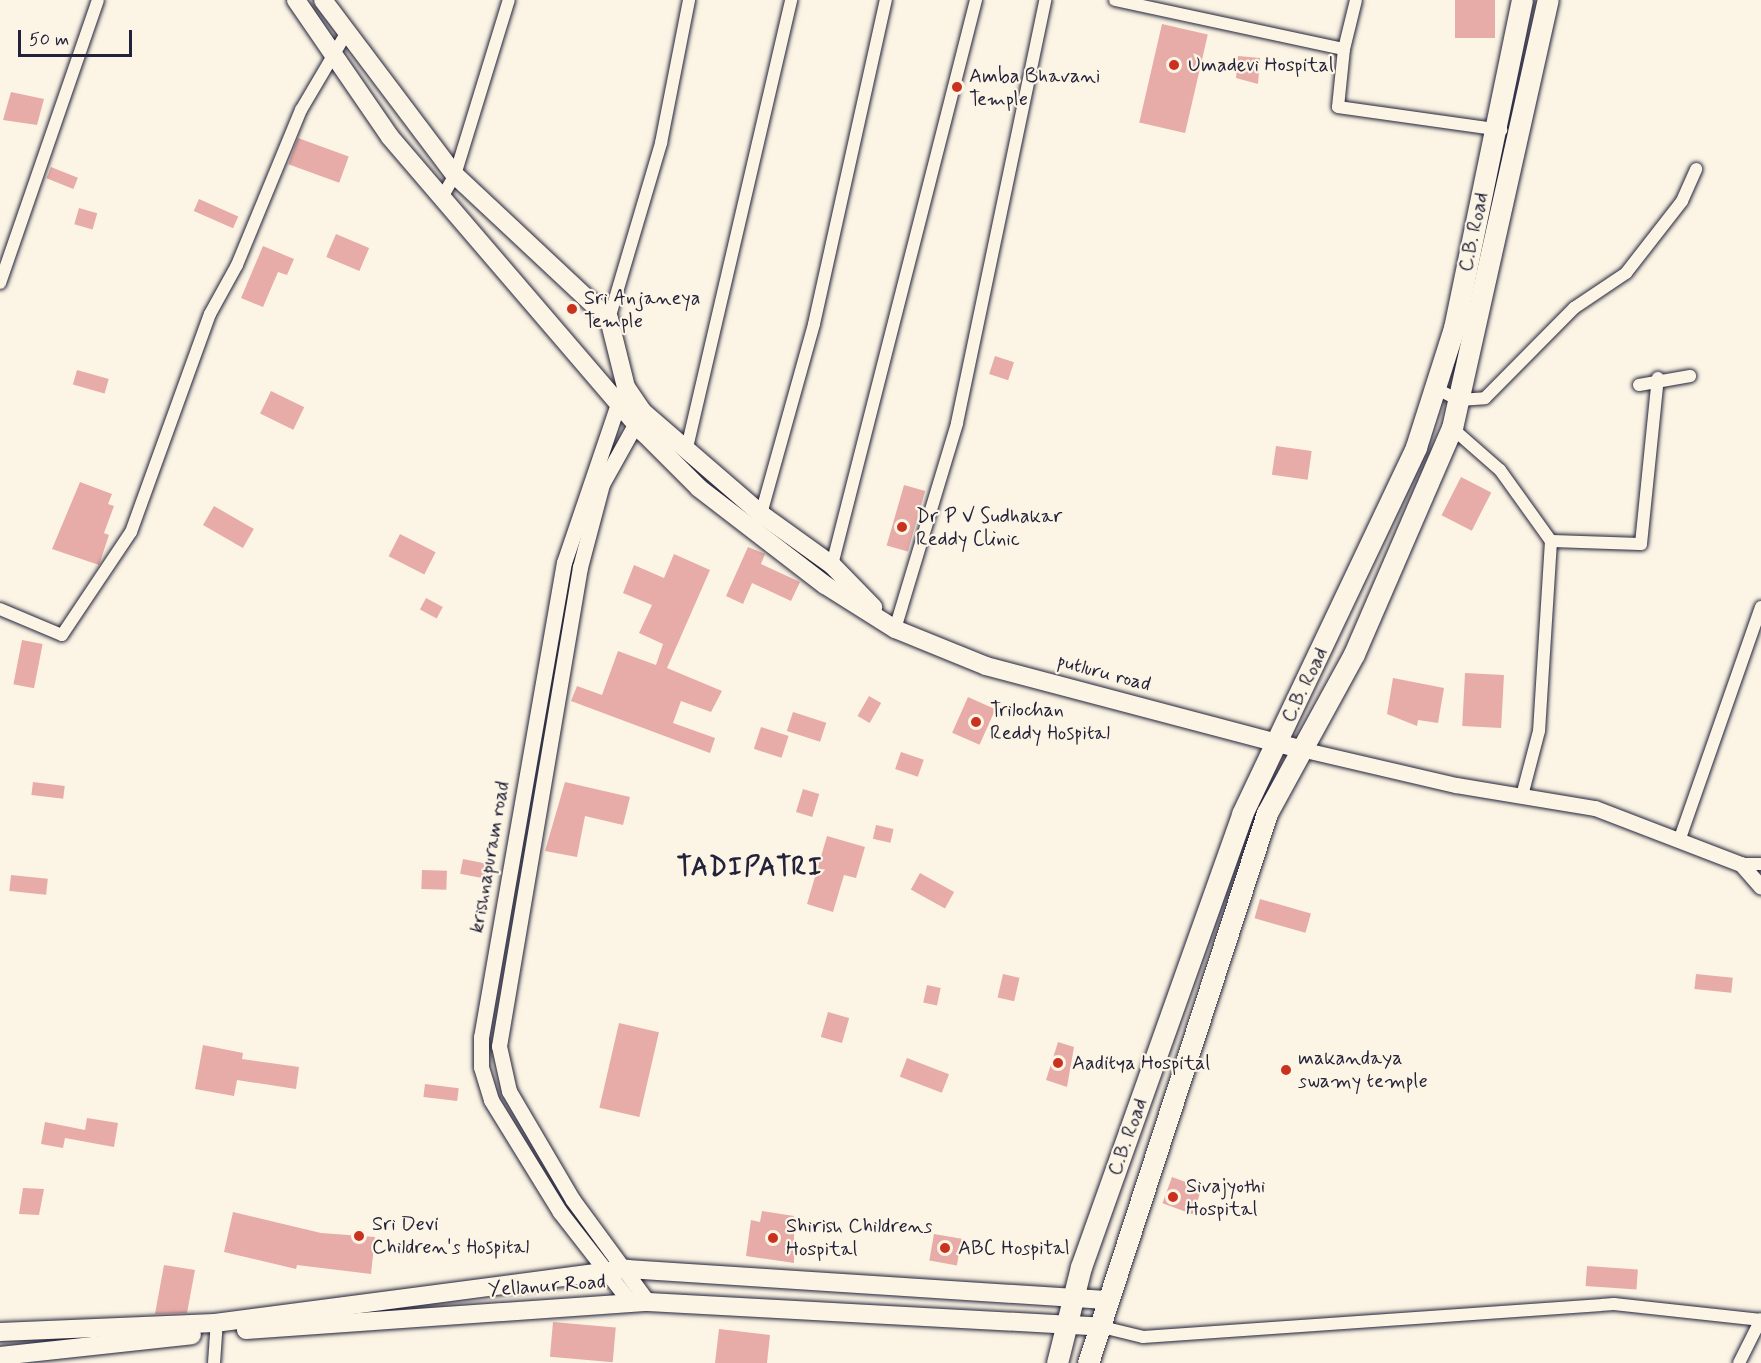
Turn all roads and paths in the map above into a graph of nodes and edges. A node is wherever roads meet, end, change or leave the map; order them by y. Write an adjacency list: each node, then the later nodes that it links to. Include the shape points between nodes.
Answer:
1 (98, 0): 22 (street)
2 (296, 0): 16 (main road)
3 (509, 0): 20 (street)
4 (689, 0): 23 (street, via 660,143)
5 (791, 0): 32 (street)
6 (886, 0): 33 (street, via 814,324)
7 (976, 0): 35 (street)
8 (1045, 0): 38 (street, via 957,423)
9 (1115, 0): 15 (street)
10 (1356, 0): 15 (street)
11 (1522, 0): 17 (highway, C.B. Road)
12 (1548, 0): 18 (highway)
13 (330, 4): 14 (main road)
14 (347, 32): 16 (street); 20 (main road)
15 (1344, 49): 17 (street, via 1338,107)
16 (334, 52): 21 (main road, via 390,137); 37 (street, via 301,110 237,265 210,314 130,532 62,635)
17 (1496, 129): 18 (street); 27 (highway, C.B. Road, via 1454,328)
18 (1520, 132): 29 (highway)
19 (1696, 170): 29 (street, via 1682,201 1626,273 1574,308 1485,398)
20 (455, 175): 21 (street); 23 (main road)
21 (441, 199): 28 (main road)
22 (0, 283)
23 (609, 319): 28 (main road)
24 (1690, 376): 25 (street)
25 (1658, 378): 26 (street); 34 (street, via 1641,544)
26 (1639, 385)
27 (1435, 388): 29 (street); 39 (highway, C.B. Road, via 1416,447)
28 (622, 394): 30 (main road); 47 (street, krishnapuram road, via 564,562 481,1037 481,1068 491,1100 560,1212)
29 (1459, 400): 31 (highway)
30 (638, 416): 32 (main road); 38 (main road, via 699,488 825,585); 46 (street, krishnapuram road, via 602,484 580,567 499,1046 509,1091 573,1200)
31 (1452, 428): 34 (street, via 1500,470); 40 (highway, via 1406,545)
32 (686, 452): 33 (main road)
33 (761, 514): 35 (main road)
34 (1551, 541): 41 (street, via 1539,731)
35 (832, 565): 38 (main road)
36 (1761, 607): 42 (street)
37 (0, 609)
38 (895, 629): 39 (main road, putluru road, via 986,666)
39 (1276, 745): 40 (main road, putluru road); 48 (highway, C.B. Road, via 1242,814)
40 (1305, 750): 41 (street); 49 (highway, via 1267,813)
41 (1522, 796): 42 (street, via 1595,808)
42 (1679, 841): 43 (street)
43 (1741, 864): 44 (street); 45 (street)
44 (1761, 864)
45 (1761, 887)
46 (627, 1269): 47 (main road); 48 (main road); 51 (street, krishnapuram road)
47 (608, 1270): 50 (street, krishnapuram road); 55 (main road, via 215,1323)
48 (1073, 1297): 49 (main road); 53 (highway, C.B. Road)
49 (1106, 1300): 54 (highway)
50 (630, 1302): 51 (main road, Yellanur Road); 56 (main road, Yellanur Road)
51 (648, 1302): 53 (main road, Yellanur Road)
52 (1761, 1319): 54 (street, via 1614,1304 1143,1337); 61 (street)
53 (1066, 1326): 54 (main road, Yellanur Road); 59 (highway, C.B. Road)
54 (1098, 1326): 60 (highway)
55 (0, 1332)
56 (216, 1332): 57 (main road, Yellanur Road); 58 (street)
57 (0, 1356)
58 (214, 1363)
59 (1057, 1363)
60 (1088, 1363)
61 (1739, 1363)

